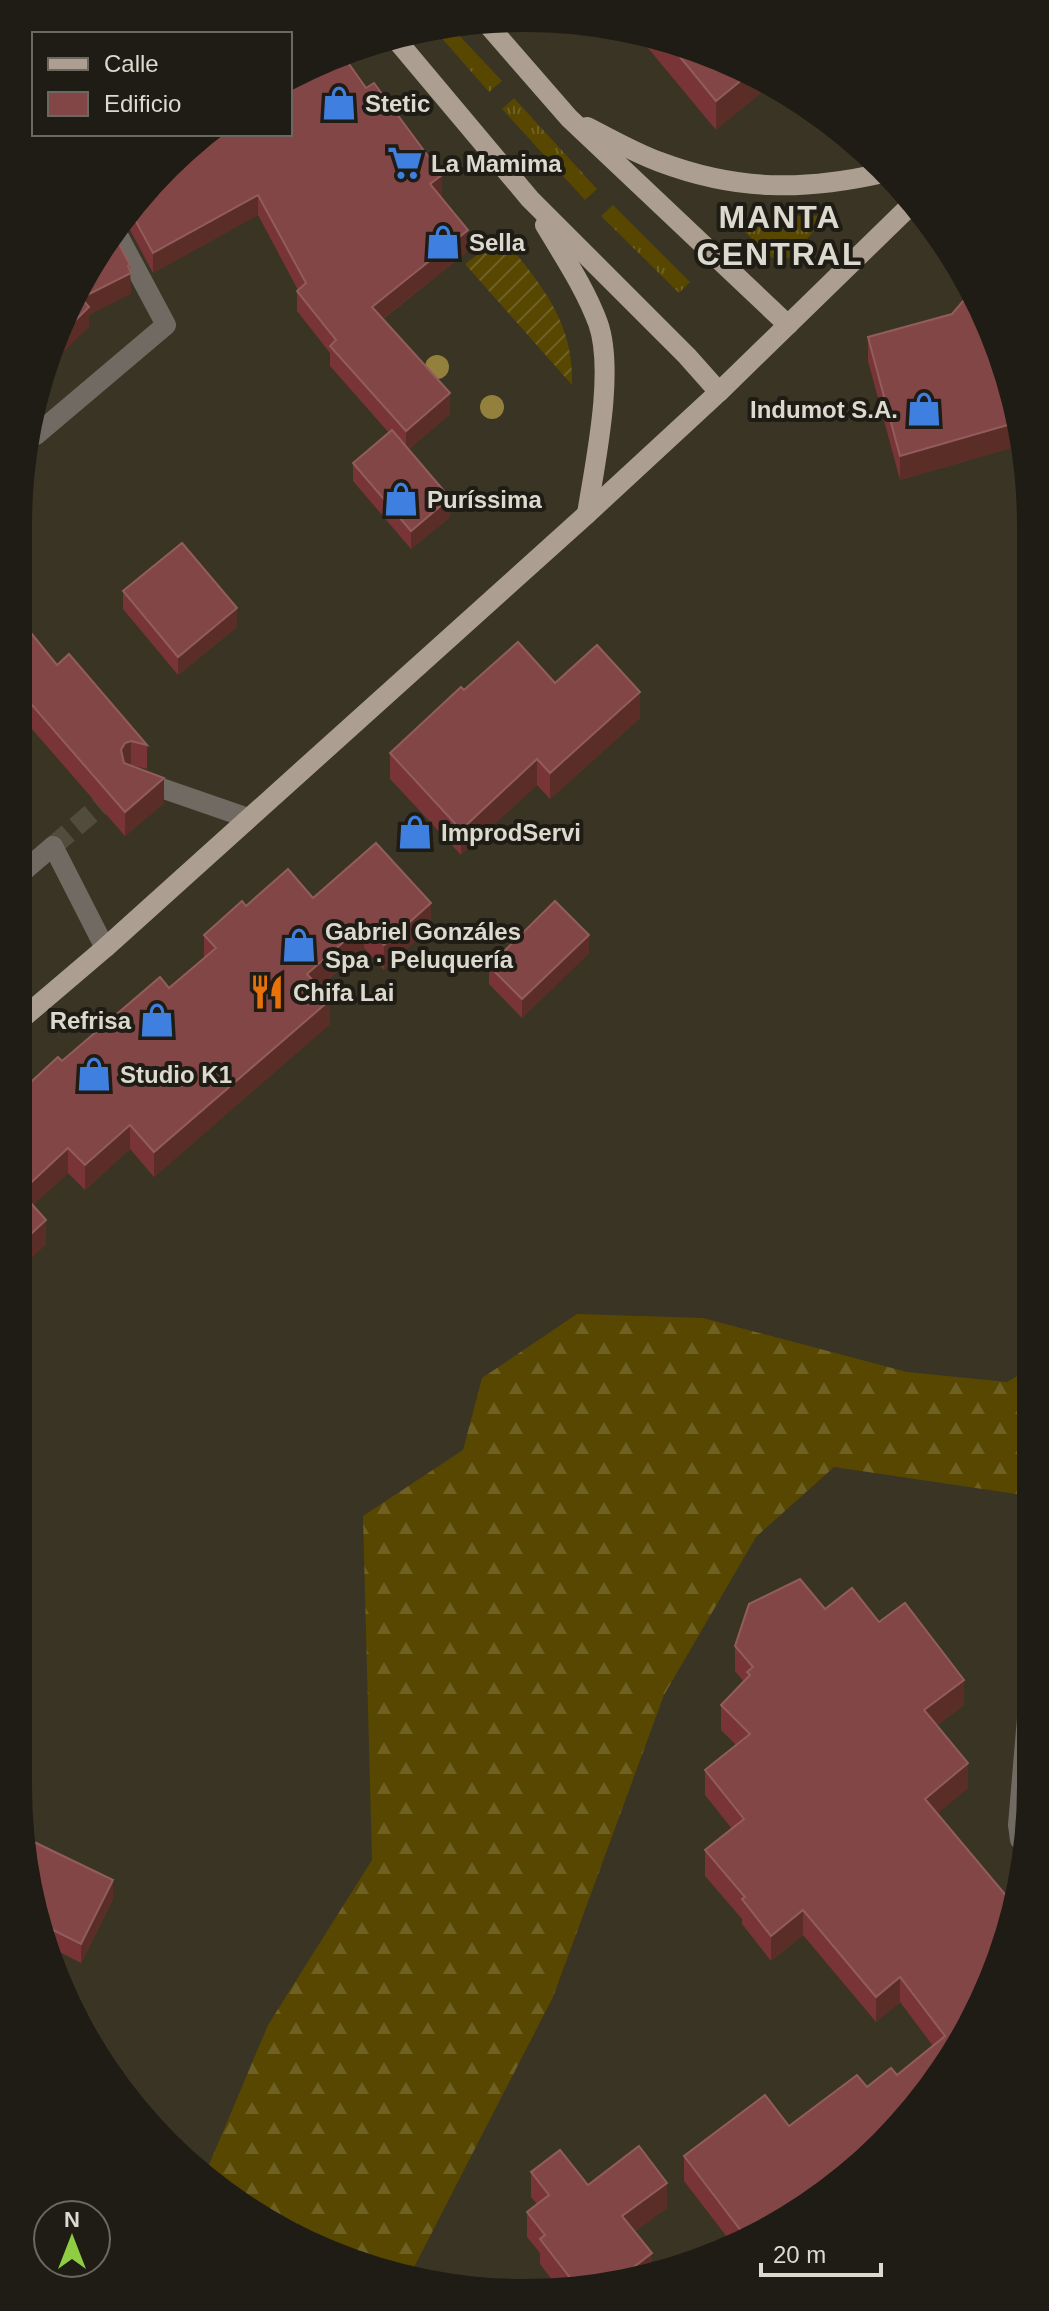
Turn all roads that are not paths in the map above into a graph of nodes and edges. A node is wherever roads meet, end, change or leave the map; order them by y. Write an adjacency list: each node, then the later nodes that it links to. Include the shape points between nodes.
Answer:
1 (495, 33): 3 (main road)
2 (403, 48): 5 (main road)
3 (569, 118): 4 (main road, via 657,161 711,179 781,186); 8 (main road)
4 (872, 175)
5 (530, 199): 9 (main road); 11 (main road, via 599,327 603,413)
6 (904, 212): 8 (main road)
7 (122, 242): 10 (street, via 166,325)
8 (788, 325): 9 (main road)
9 (719, 392): 11 (main road)
10 (41, 431)
11 (587, 514): 13 (main road)
12 (133, 778): 13 (street)
13 (248, 818): 15 (main road)
14 (32, 864): 15 (street, via 53,846)
15 (105, 948): 16 (main road)
16 (32, 1010)

